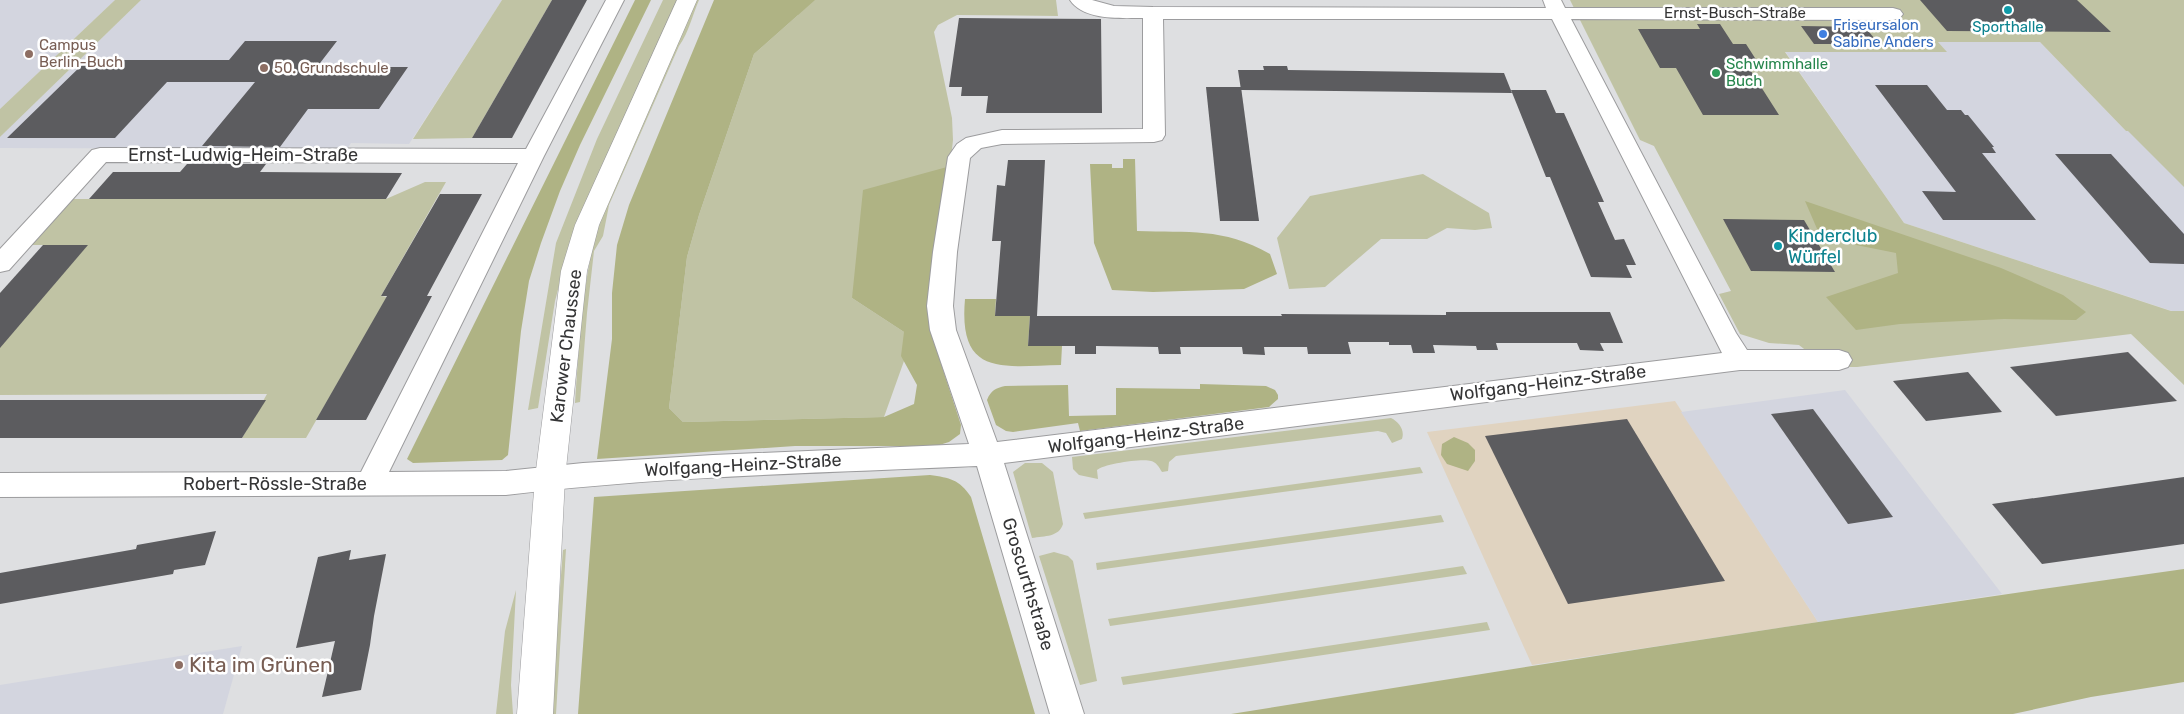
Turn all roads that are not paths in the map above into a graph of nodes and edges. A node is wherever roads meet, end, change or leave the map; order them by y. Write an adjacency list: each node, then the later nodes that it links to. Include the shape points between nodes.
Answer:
1 (614, 0): 7 (street)
2 (687, 0): 12 (main road, Karower Chaussee, via 587,225 574,271)
3 (1080, 0): 6 (street, via 1090,8 1102,11)
4 (1882, 0): 5 (street, Ernst-Busch-Straße, via 1893,14)
5 (1555, 6): 6 (street, via 1529,15); 9 (street, via 1725,337)
6 (1153, 13): 11 (street, Groscurthstraße, via 1154,135 1002,137 974,143 959,157 940,306 943,330)
7 (534, 156): 8 (street, Ernst-Ludwig-Heim-Straße, via 100,156); 13 (street)
8 (0, 264)
9 (1740, 360): 10 (street, Wolfgang-Heinz-Straße); 11 (street, Wolfgang-Heinz-Straße)
10 (1838, 360)
11 (988, 454): 12 (street, Wolfgang-Heinz-Straße, via 713,466); 16 (street, Groscurthstraße)
12 (550, 478): 13 (street, Robert-Rössle-Straße, via 506,483); 15 (main road, Karower Chaussee)
13 (369, 484): 14 (street, Robert-Rössle-Straße)
14 (0, 485)
15 (535, 714)
16 (1067, 714)

